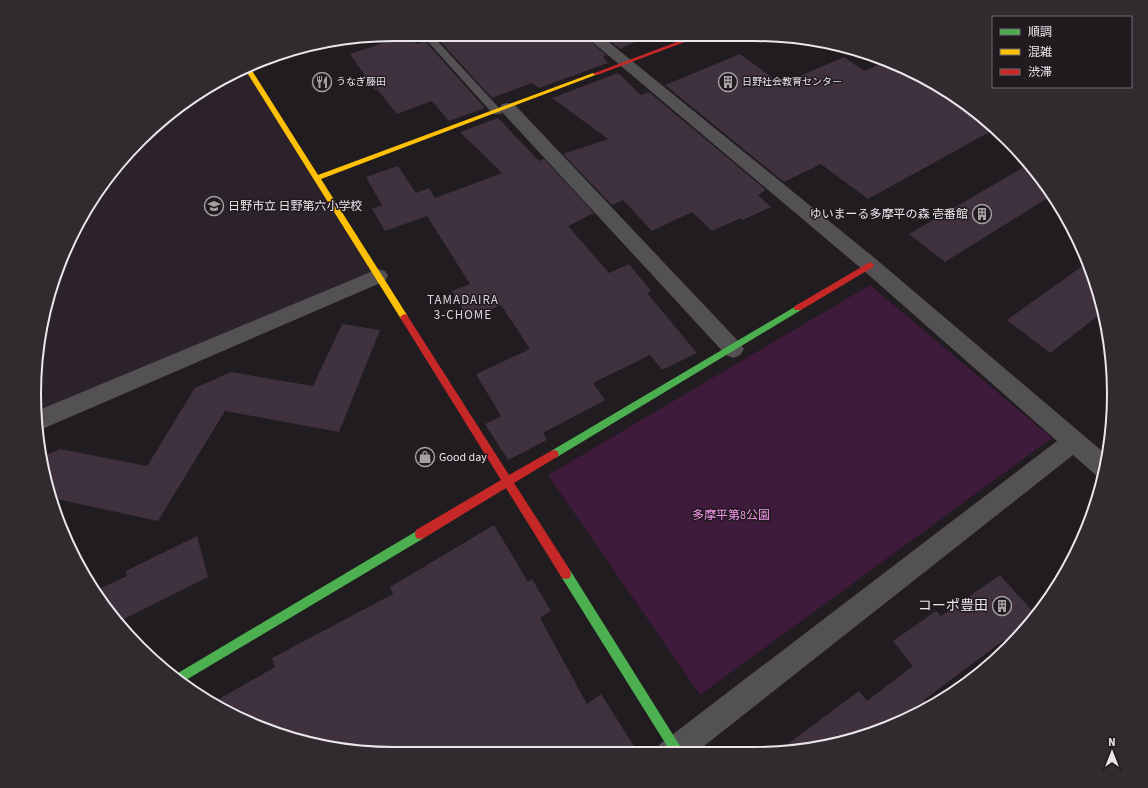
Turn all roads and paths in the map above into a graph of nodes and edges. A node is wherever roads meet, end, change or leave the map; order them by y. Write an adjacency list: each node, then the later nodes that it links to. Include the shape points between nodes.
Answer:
1 (433, 41): 6 (lane)
2 (598, 41): 4 (street)
3 (685, 41): 4 (street)
4 (625, 64): 6 (street); 8 (street)
5 (250, 72): 7 (street)
6 (502, 110): 7 (street); 10 (street)
7 (317, 178): 9 (street)
8 (870, 265): 10 (street); 12 (street)
9 (378, 276): 11 (street); 14 (street)
10 (733, 349): 14 (street)
11 (42, 419)
12 (1074, 441): 13 (street); 17 (street)
13 (1100, 464)
14 (508, 481): 15 (street); 16 (street)
15 (182, 676)
16 (672, 747)
17 (681, 747)

